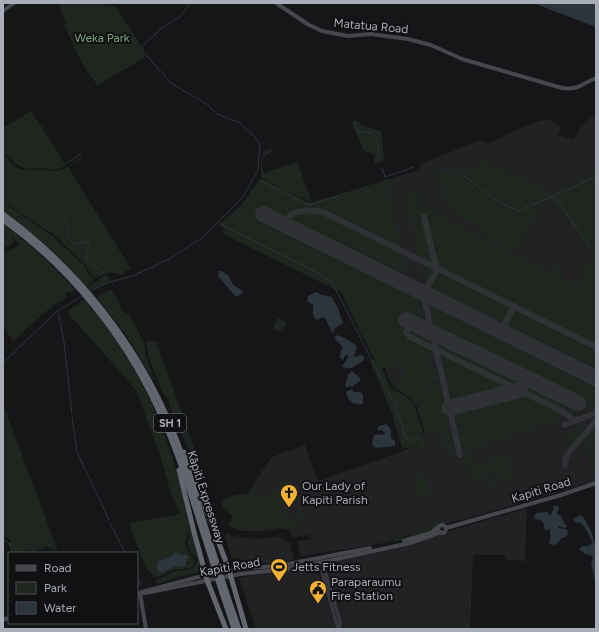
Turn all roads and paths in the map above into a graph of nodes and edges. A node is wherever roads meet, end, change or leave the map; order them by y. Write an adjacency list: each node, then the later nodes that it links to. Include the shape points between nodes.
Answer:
1 (14, 3): 3 (main road)
2 (276, 3): 4 (main road, Matatua Road, via 322,31 348,36 371,34 408,39 431,45 469,61 562,88 580,87)
3 (3, 11)
4 (596, 78)
5 (3, 214): 7 (highway, Kāpiti Expressway / SH 1, via 40,243)
6 (3, 220): 7 (highway, Kāpiti Expressway / SH 1)
7 (77, 283): 8 (highway, Kāpiti Expressway / SH 1)
8 (93, 302): 9 (highway, Kāpiti Expressway / SH 1, via 115,327 134,355 162,405); 10 (highway, Kāpiti Expressway / SH 1, via 143,379)
9 (172, 430): 19 (highway, Kāpiti Expressway / SH 1); 22 (highway, via 197,484)
10 (171, 440): 19 (highway, Kāpiti Expressway / SH 1); 24 (highway)
11 (596, 483): 13 (main road, Kapiti Road)
12 (438, 527): 13 (main road, via 442,525); 14 (main road); 15 (main road, Kapiti Road, via 431,533)
13 (446, 528): 14 (main road)
14 (441, 532): 16 (main road, Kapiti Road)
15 (405, 541): 16 (main road); 17 (main road, Kapiti Road)
16 (410, 543): 20 (main road, Kapiti Road)
17 (325, 556): 18 (main road, Kapiti Road); 20 (street)
18 (313, 559): 20 (street); 22 (main road, Kapiti Road)
19 (214, 561): 25 (highway, Kāpiti Expressway / SH 1, bridge)
20 (320, 562): 21 (street); 22 (main road, Kapiti Road, via 285,569); 23 (street)
21 (320, 570): 23 (street); 27 (street)
22 (230, 573): 24 (main road, Kapiti Road); 32 (highway)
23 (326, 573): 27 (street)
24 (207, 578): 26 (main road, Kapiti Road); 29 (highway)
25 (224, 592): 30 (highway, Kāpiti Expressway / SH 1); 31 (highway, Kāpiti Expressway / SH 1)
26 (138, 593): 28 (main road)
27 (331, 599): 33 (street)
28 (146, 629)
29 (226, 629)
30 (234, 629)
31 (239, 629)
32 (246, 629)
33 (340, 629)

